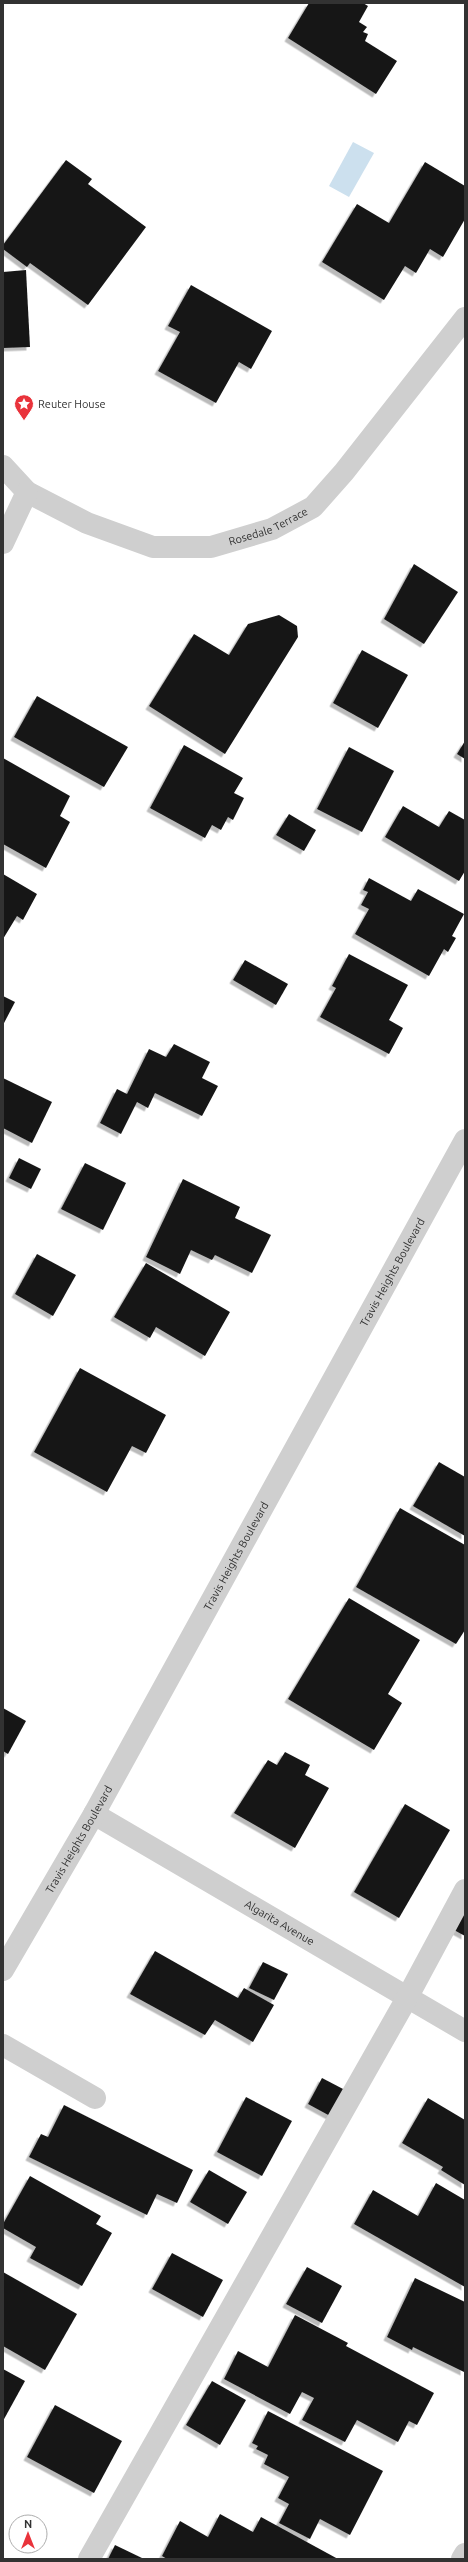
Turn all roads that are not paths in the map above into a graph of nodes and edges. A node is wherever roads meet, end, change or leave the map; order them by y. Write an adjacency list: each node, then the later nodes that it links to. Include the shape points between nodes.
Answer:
1 (465, 318): 3 (street, Rosedale Terrace, via 344,472 313,507 272,529 211,547 153,547 87,523)
2 (3, 466): 3 (street, Rosedale Terrace)
3 (27, 492): 4 (street)
4 (3, 543)
5 (465, 1140): 6 (street, Travis Heights Boulevard)
6 (94, 1814): 8 (street, Travis Heights Boulevard); 9 (street, Algarita Avenue)
7 (465, 1890): 9 (street)
8 (3, 1970)
9 (407, 1998): 10 (street, Algarita Avenue); 14 (street)
10 (465, 2031)
11 (3, 2045): 12 (street)
12 (95, 2098)
13 (465, 2554): 15 (street)
14 (89, 2559)
15 (462, 2559)

